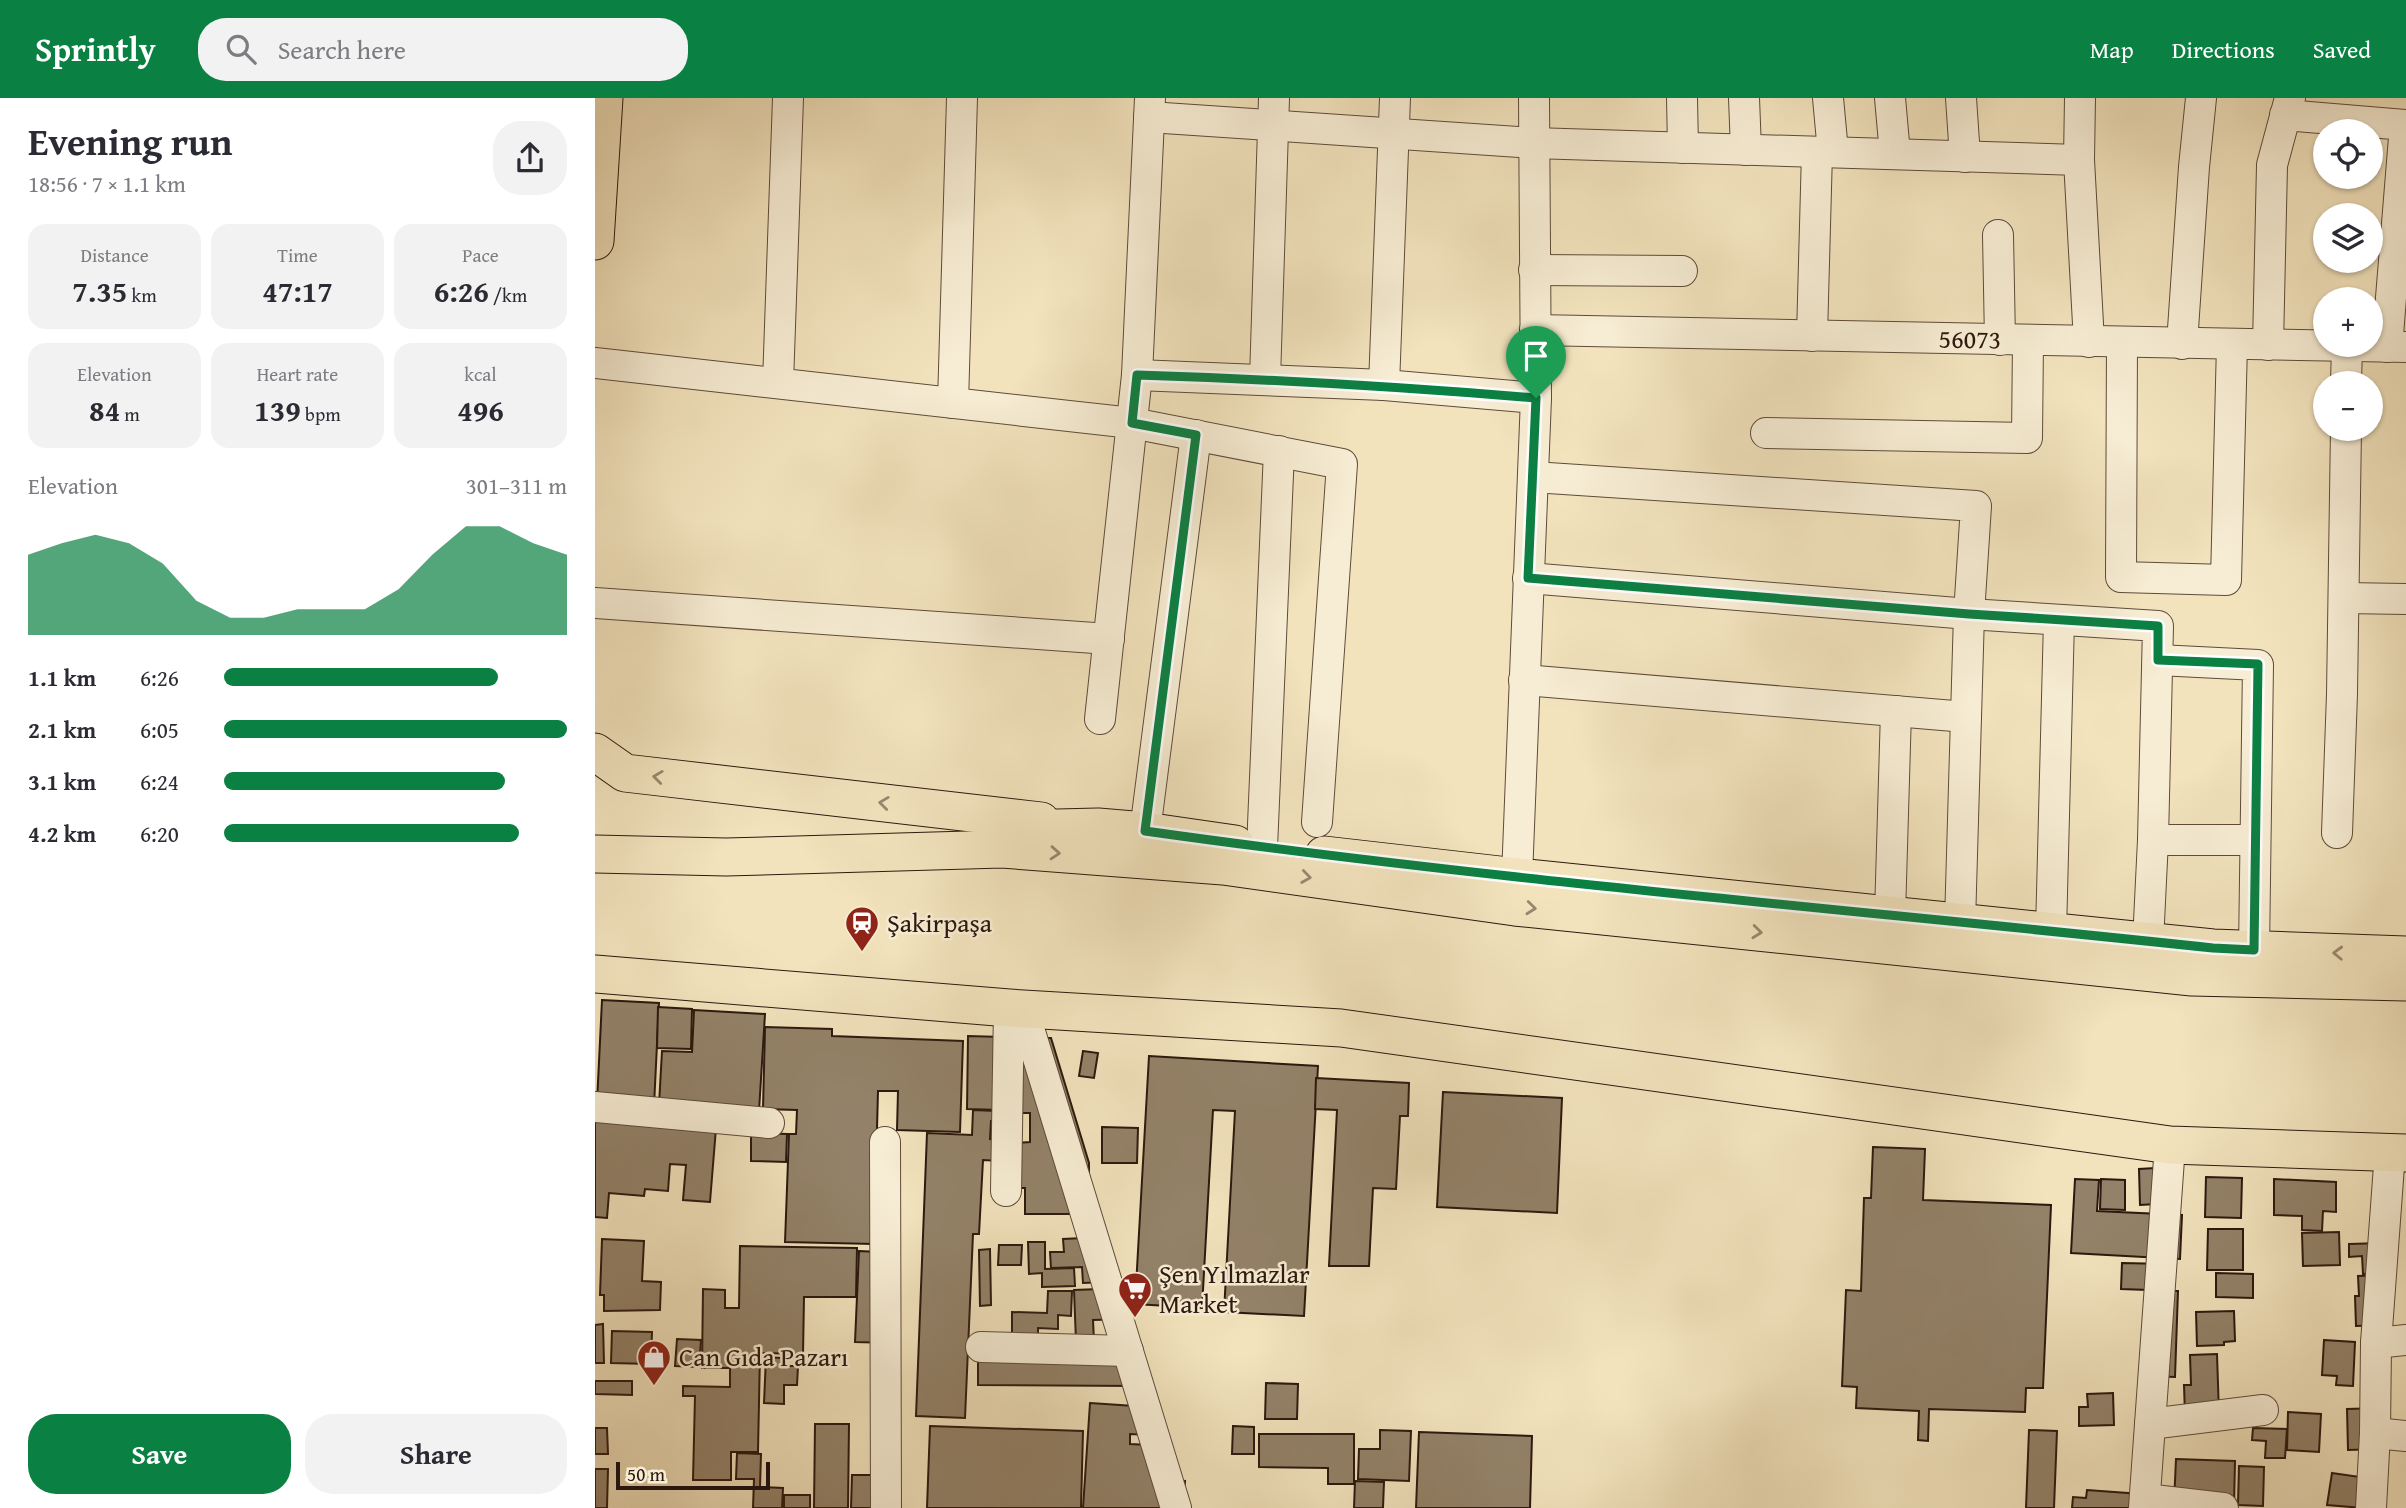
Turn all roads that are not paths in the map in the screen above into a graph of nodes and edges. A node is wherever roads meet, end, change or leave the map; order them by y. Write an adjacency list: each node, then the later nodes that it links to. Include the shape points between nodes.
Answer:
1 (604, 98): 25 (main road)
2 (788, 98): 43 (street)
3 (962, 98): 46 (street)
4 (1395, 98): 17 (street)
5 (1534, 98): 18 (street)
6 (1682, 98): 19 (street)
7 (1744, 98): 20 (street)
8 (1828, 98): 21 (street)
9 (1890, 98): 22 (street)
10 (1961, 98): 23 (street)
11 (2080, 98): 24 (street)
12 (2201, 98): 35 (street)
13 (2288, 106): 16 (street); 37 (street, via 2272,165)
14 (1150, 108): 15 (street); 41 (street)
15 (1274, 112): 17 (street); 42 (street)
16 (2405, 125): 39 (street)
17 (1394, 134): 18 (street); 44 (street)
18 (1533, 143): 19 (street); 28 (street)
19 (1683, 148): 20 (street)
20 (1746, 150): 21 (street)
21 (1825, 152): 22 (street); 31 (street)
22 (1895, 154): 23 (street)
23 (1965, 157): 24 (street)
24 (2080, 160): 33 (street)
25 (596, 191): 27 (main road)
26 (1998, 235): 32 (street)
27 (595, 241)
28 (1534, 270): 29 (street); 30 (street)
29 (1682, 271)
30 (1535, 330): 31 (street, 56073); 45 (street)
31 (1812, 336): 32 (street, 56073)
32 (2014, 340): 33 (street, 56073); 48 (street, via 2027,438)
33 (2089, 342): 34 (street, 56073)
34 (2122, 342): 35 (street, 56073); 36 (street, via 2120,577 2226,580)
35 (2182, 344): 36 (street, 56073)
36 (2232, 344): 37 (street, 56073)
37 (2268, 345): 38 (street, 56073)
38 (2313, 346)
39 (2397, 347)
40 (595, 363): 43 (street)
41 (1137, 375): 42 (street); 47 (street)
42 (1265, 379): 44 (street)
43 (778, 383): 46 (street)
44 (1384, 385): 45 (street)
45 (1536, 398): 52 (street)
46 (953, 403): 47 (street)
47 (1132, 423): 49 (street); 59 (street)
48 (1766, 433)
49 (1196, 435): 51 (street); 68 (street)
50 (2346, 441): 54 (street)
51 (1279, 452): 66 (street, via 1342,464); 73 (street)
52 (1533, 477): 53 (street); 57 (street, via 1976,506)
53 (1528, 578): 57 (street); 61 (street)
54 (2344, 598): 55 (street); 70 (street)
55 (2406, 599)
56 (595, 603): 59 (street)
57 (1969, 614): 58 (street); 63 (street)
58 (2059, 620): 60 (street, via 2158,626); 78 (street)
59 (1109, 639): 64 (street)
60 (2158, 660): 71 (street); 72 (street, via 2258,664)
61 (1524, 680): 62 (street); 75 (street)
62 (1896, 711): 63 (street); 76 (street)
63 (1966, 717): 77 (street)
64 (1100, 719)
65 (595, 752): 67 (main road, one-way to 65, via 625,773)
66 (1317, 822)
67 (1098, 827): 68 (main road); 69 (main road, via 878,831 835,836)
68 (1145, 831): 73 (main road)
69 (595, 833)
70 (2337, 833)
71 (2153, 840): 72 (street); 79 (street)
72 (2254, 840): 80 (street)
73 (1262, 848): 75 (main road)
74 (595, 854): 83 (main road, one-way to 83, via 726,857 1002,849 1223,866 1515,906 2192,977)
75 (1517, 877): 76 (main road)
76 (1890, 915): 77 (main road)
77 (1959, 923): 78 (main road)
78 (2051, 932): 79 (main road)
79 (2148, 942): 80 (main road)
80 (2254, 950): 81 (main road, one-way to 80)
81 (2406, 955)
82 (595, 974): 84 (main road)
83 (2406, 982)
84 (1016, 1008): 88 (main road, via 1341,1028); 90 (street); 94 (street)
85 (595, 1107): 86 (street)
86 (769, 1123)
87 (885, 1142): 100 (street)
88 (2170, 1145): 89 (main road); 96 (street)
89 (2398, 1153): 92 (street)
90 (1006, 1191)
91 (2406, 1340): 92 (street)
92 (2376, 1343): 97 (street)
93 (981, 1347): 94 (street)
94 (1128, 1350): 101 (street)
95 (2263, 1410): 96 (street)
96 (2150, 1424): 99 (street)
97 (2375, 1433): 98 (street); 103 (street)
98 (2406, 1436)
99 (2145, 1503): 102 (street)
100 (886, 1508)
101 (1176, 1508)
102 (2223, 1508)
103 (2371, 1508)

